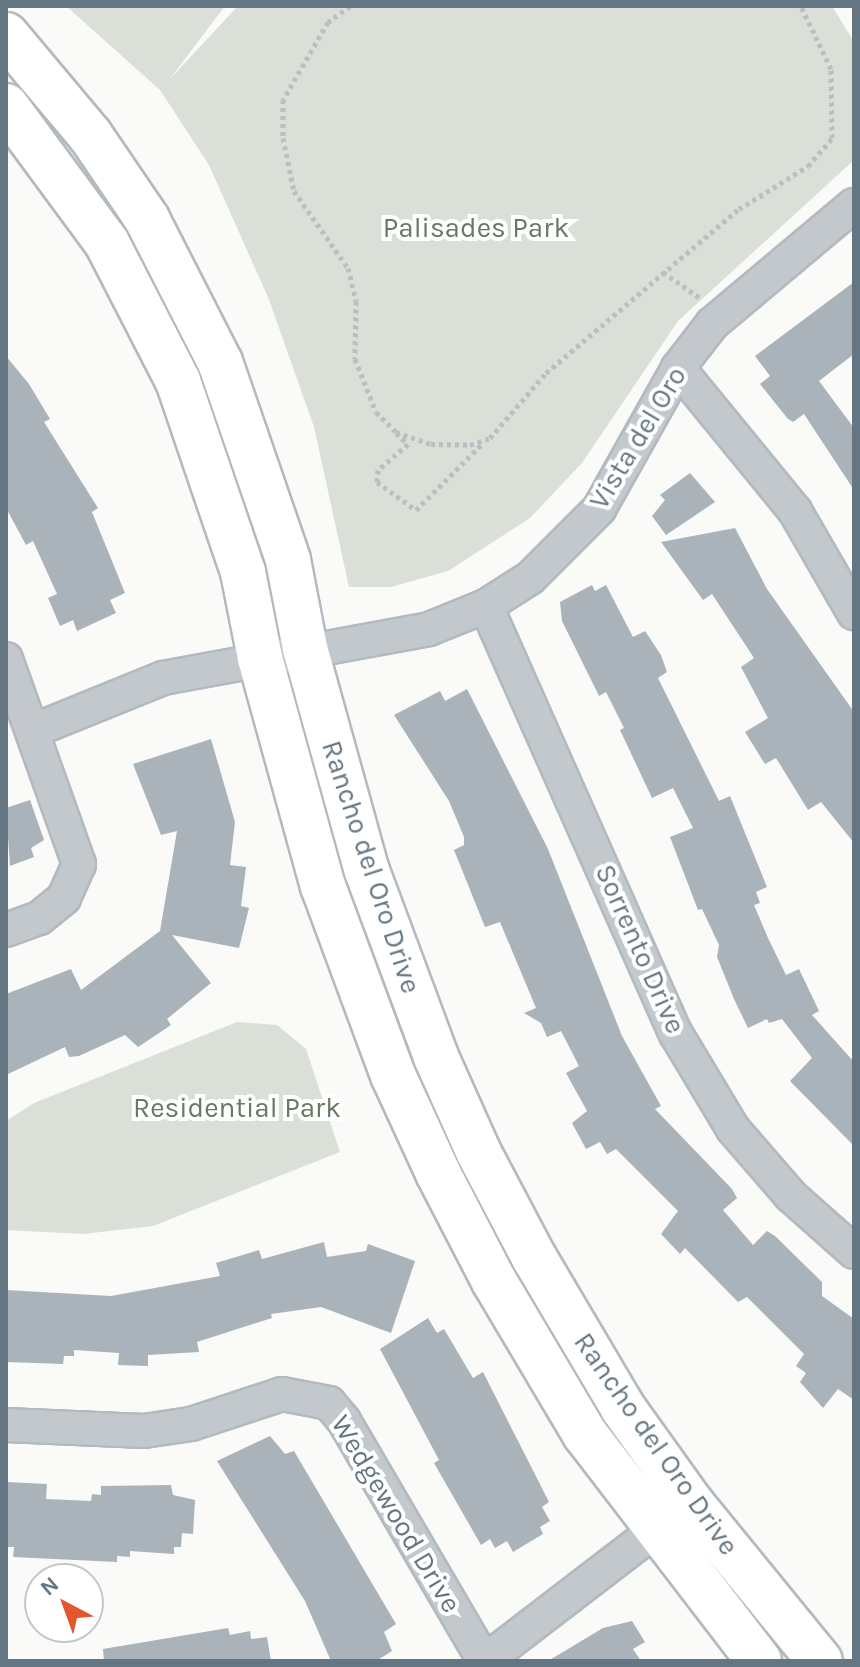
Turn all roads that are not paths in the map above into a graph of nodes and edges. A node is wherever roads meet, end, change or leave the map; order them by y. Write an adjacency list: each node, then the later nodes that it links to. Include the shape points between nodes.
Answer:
1 (6, 35): 7 (main road, Rancho del Oro Drive, via 90,135 147,219 220,362 288,560)
2 (6, 106): 8 (main road, Rancho del Oro Drive, via 107,243 178,381 243,572)
3 (854, 205): 4 (street, Vista del Oro, via 722,316)
4 (678, 368): 5 (street, Vista del Oro, via 599,509 530,578); 6 (street, via 795,511)
5 (486, 606): 7 (street, Vista del Oro, via 429,629); 12 (street, Sorrento Drive, via 676,1034 733,1129 791,1196)
6 (854, 613)
7 (305, 648): 8 (street, Vista del Oro); 14 (main road, Rancho del Oro Drive, via 367,871 436,1057 555,1295 623,1408)
8 (260, 658): 10 (street, Vista del Oro, via 163,678); 15 (main road, Rancho del Oro Drive, via 323,886 393,1075 501,1293 585,1434)
9 (6, 659): 10 (street)
10 (35, 730): 11 (street, via 79,864 64,898 39,918)
11 (6, 930)
12 (854, 1252)
13 (6, 1425): 16 (street, Wedgewood Drive, via 144,1431 191,1424 282,1394 329,1403)
14 (691, 1503): 15 (street); 18 (main road, Rancho del Oro Drive)
15 (655, 1531): 16 (street); 17 (main road, Rancho del Oro Drive)
16 (485, 1661)
17 (759, 1661)
18 (820, 1661)

